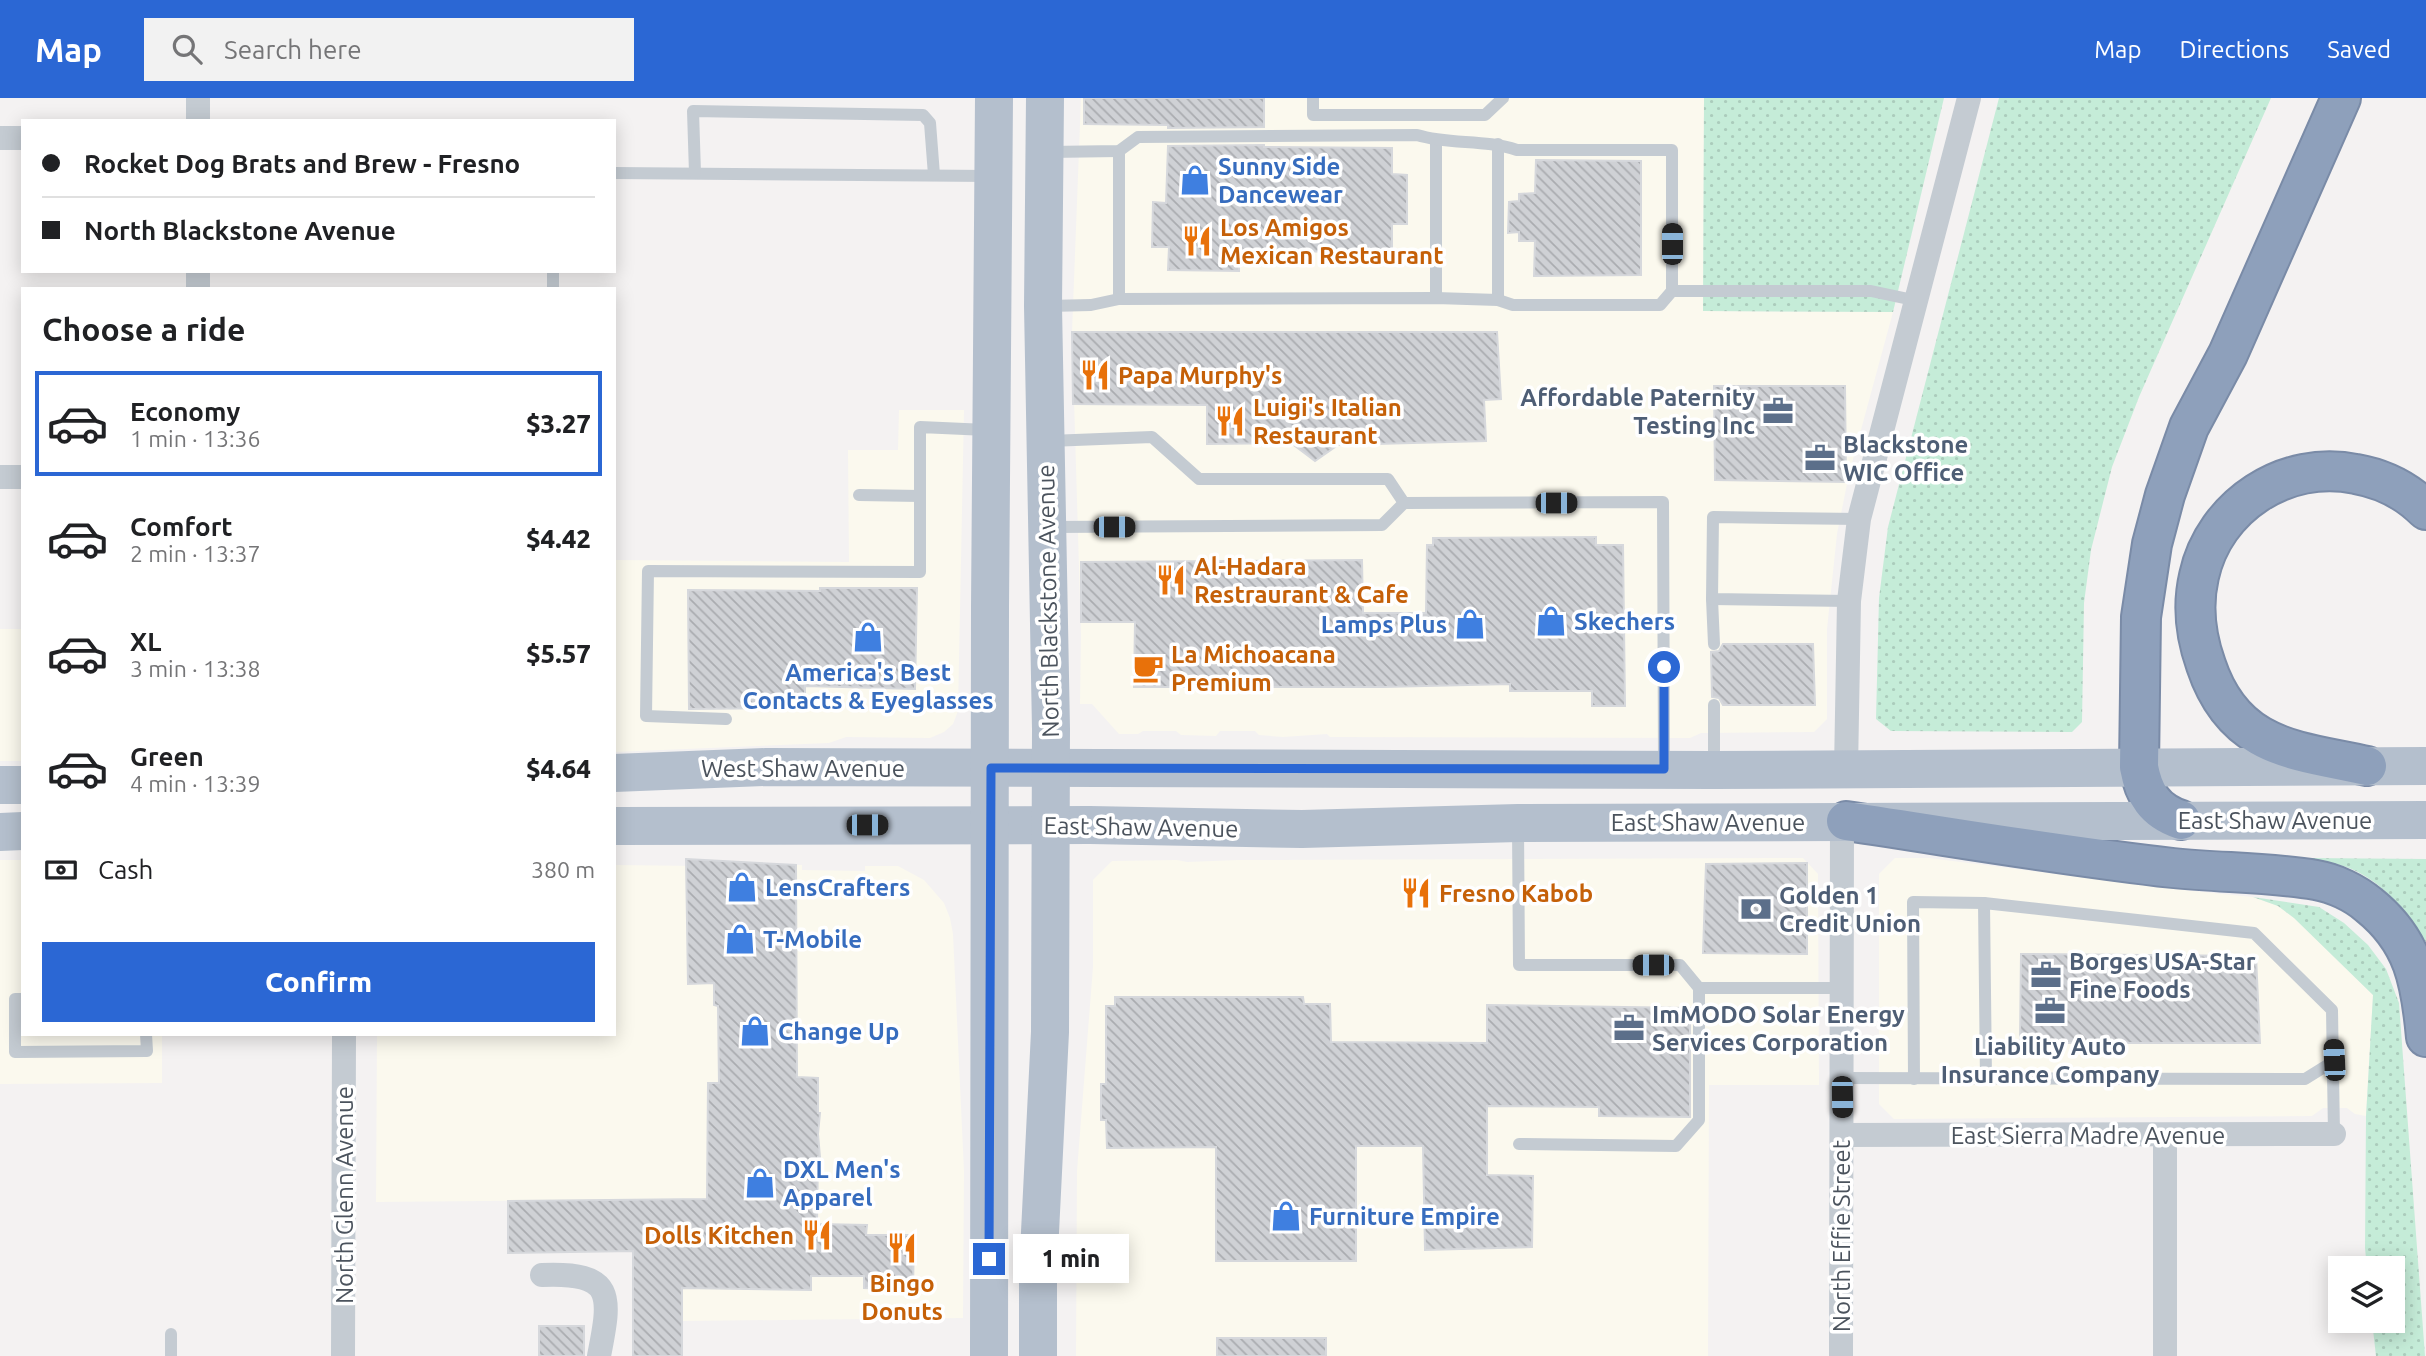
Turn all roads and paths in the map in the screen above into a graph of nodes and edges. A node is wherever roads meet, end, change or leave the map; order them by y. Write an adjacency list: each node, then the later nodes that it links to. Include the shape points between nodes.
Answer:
1 (198, 98): 10 (street)
2 (994, 98): 20 (main road)
3 (1045, 98): 16 (main road, North Blackstone Avenue)
4 (1313, 98): 5 (lane, via 1313,115 1485,115)
5 (1503, 98)
6 (1969, 98): 25 (street)
7 (2341, 98): 44 (highway, via 2228,354 2189,427 2158,518 2141,617)
8 (693, 105): 9 (lane); 18 (lane)
9 (757, 105): 19 (lane, via 923,115 930,123)
10 (198, 119)
11 (0, 138): 12 (street)
12 (21, 138)
13 (1436, 141): 14 (lane); 15 (lane, via 1417,135 1138,136); 22 (lane)
14 (1498, 144): 21 (lane, via 1517,150 1672,150); 24 (lane)
15 (1119, 151): 16 (lane); 23 (lane)
16 (1045, 152): 26 (main road, North Blackstone Avenue)
17 (616, 173): 18 (lane)
18 (695, 173): 19 (lane)
19 (934, 175): 20 (lane)
20 (993, 176): 27 (main road)
21 (1672, 292): 24 (lane, via 1660,304 1513,305); 25 (lane, via 1871,292)
22 (1436, 298): 23 (lane); 24 (lane)
23 (1119, 299): 26 (lane)
24 (1498, 300)
25 (1918, 301): 35 (street)
26 (1043, 306): 28 (main road, North Blackstone Avenue)
27 (991, 430): 32 (lane, via 920,427); 45 (main road)
28 (1045, 441): 33 (lane, via 1152,437 1199,479 1388,479); 36 (main road, North Blackstone Avenue)
29 (0, 477): 30 (street)
30 (21, 477)
31 (859, 495): 32 (lane)
32 (920, 496): 41 (lane, via 920,572 648,571 646,716)
33 (1404, 503): 36 (lane, via 1382,525); 47 (lane, via 1663,502)
34 (2426, 510): 42 (highway, via 2408,494 2366,475 2331,470 2291,476 2250,497 2231,513 2216,534 2199,576 2196,613 2200,647 2227,708 2260,736 2283,746)
35 (1859, 519): 37 (lane, via 1713,517); 38 (street)
36 (1048, 527): 46 (main road, North Blackstone Avenue)
37 (1712, 600): 38 (lane); 39 (lane)
38 (1849, 601): 49 (street)
39 (1714, 644)
40 (1714, 705): 48 (lane)
41 (726, 719)
42 (2367, 766): 43 (main road); 44 (main road)
43 (2426, 766)
44 (2139, 767): 49 (main road); 53 (highway, via 2153,804); 55 (main road, via 1945,793 1872,795 1849,807)
45 (991, 768): 46 (main road); 50 (main road, West Shaw Avenue, via 766,767); 60 (main road)
46 (1051, 768): 47 (main road); 58 (main road, North Blackstone Avenue)
47 (1664, 769): 48 (main road)
48 (1714, 770): 49 (main road)
49 (1846, 770): 56 (main road, via 1833,792 1710,796)
50 (616, 773)
51 (0, 785): 52 (main road)
52 (21, 785)
53 (2181, 820): 54 (main road, East Shaw Avenue); 55 (main road, East Shaw Avenue)
54 (2426, 820)
55 (1844, 821): 56 (main road, East Shaw Avenue); 65 (street, North Effie Street); 69 (highway, via 2173,868 2319,880 2344,889 2368,903 2403,941 2421,991)
56 (1680, 822): 57 (main road, East Shaw Avenue)
57 (1518, 823): 58 (main road, East Shaw Avenue, via 1302,828); 64 (lane, via 1518,965 1680,965)
58 (1051, 825): 60 (main road, East Shaw Avenue); 86 (main road, North Blackstone Avenue, via 1050,1032)
59 (616, 826): 60 (main road)
60 (991, 826): 78 (main road)
61 (21, 831): 62 (main road)
62 (0, 832)
63 (1984, 903): 70 (lane, via 2254,933 2332,1010); 72 (lane, via 1913,902); 73 (lane)
64 (1699, 988): 65 (lane); 77 (lane, via 1699,1120 1676,1146)
65 (1842, 988): 71 (street, North Effie Street)
66 (21, 999): 67 (lane, via 15,999 15,1052 147,1051)
67 (146, 1036)
68 (344, 1036): 82 (street, North Glenn Avenue)
69 (2426, 1037)
70 (2334, 1060): 73 (lane, via 2305,1079); 74 (lane)
71 (1842, 1078): 72 (lane); 75 (street, North Effie Street)
72 (1914, 1079): 73 (lane)
73 (1986, 1079)
74 (2334, 1134): 76 (street, East Sierra Madre Avenue)
75 (1842, 1135): 76 (street, East Sierra Madre Avenue); 87 (street, North Effie Street)
76 (2165, 1135): 88 (street)
77 (1518, 1144)
78 (990, 1187): 84 (main road); 85 (main road, via 1012,1232)
79 (542, 1275): 83 (street, via 570,1274 602,1290 607,1316)
80 (171, 1334): 81 (lane)
81 (170, 1356)
82 (343, 1356)
83 (599, 1356)
84 (989, 1356)
85 (1011, 1356)
86 (1038, 1356)
87 (1841, 1356)
88 (2165, 1356)

